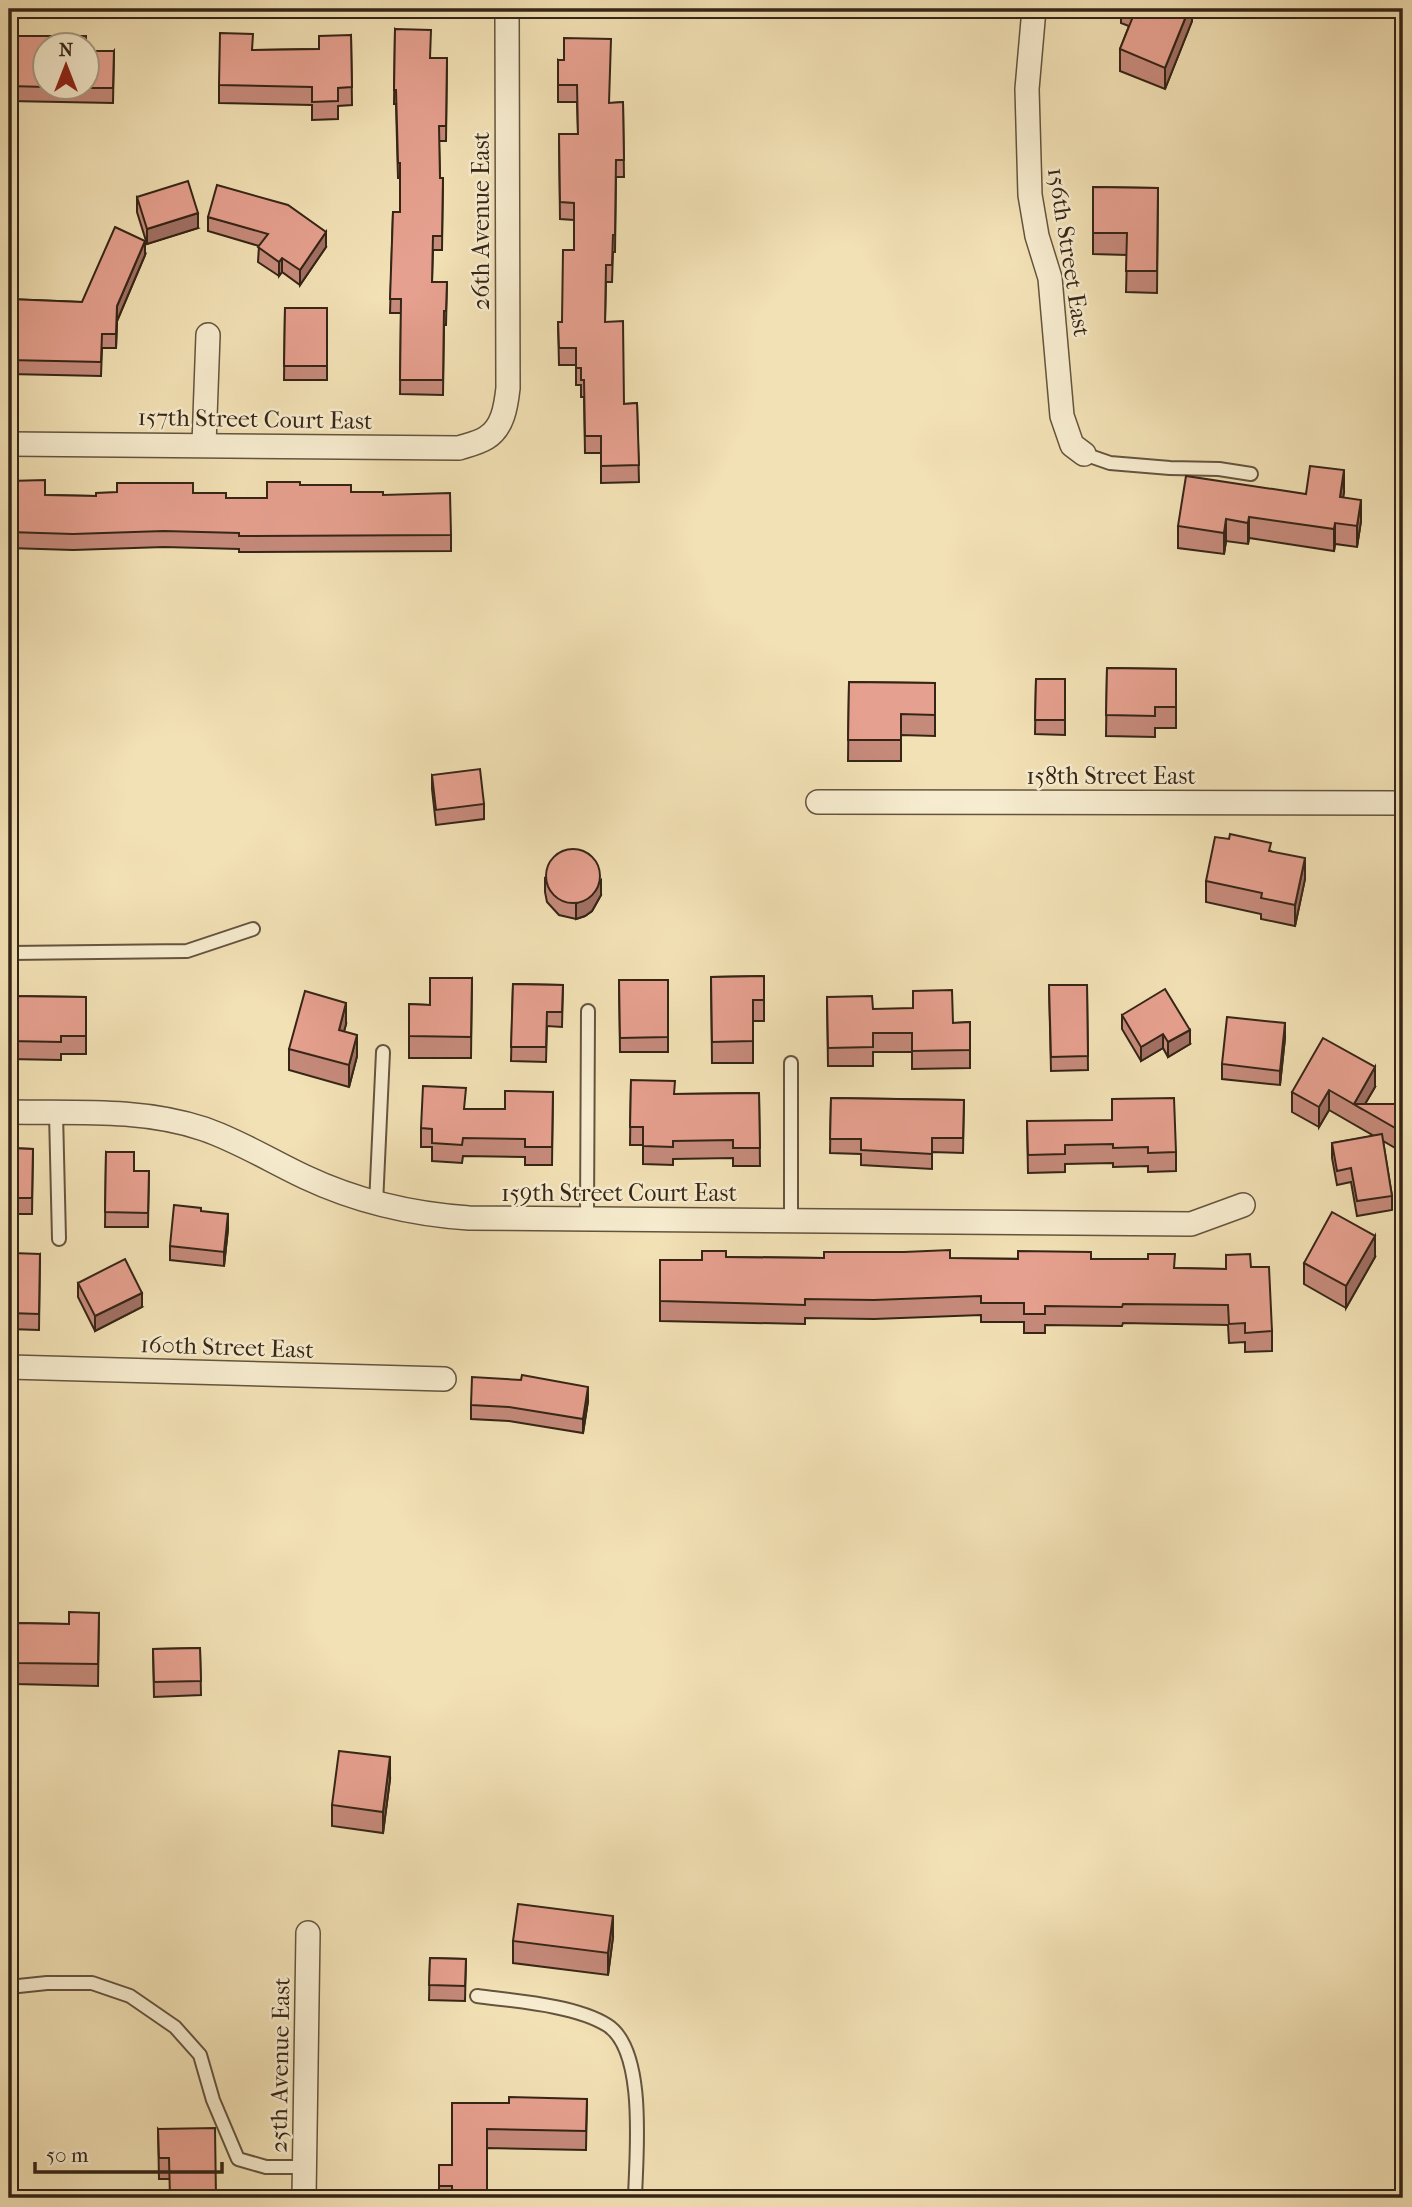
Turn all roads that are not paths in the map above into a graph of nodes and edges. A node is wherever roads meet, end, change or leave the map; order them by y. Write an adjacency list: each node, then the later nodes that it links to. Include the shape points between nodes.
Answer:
1 (507, 9): 4 (street, 26th Avenue East, via 508,388 506,410)
2 (1034, 9): 7 (street, 156th Street East, via 1027,89 1030,195 1050,278 1062,416 1072,445)
3 (208, 335): 6 (street)
4 (494, 430): 6 (street, 157th Street Court East, via 487,438 460,448)
5 (9, 444): 6 (street, 157th Street Court East)
6 (204, 444)
7 (1084, 454): 8 (lane, via 1110,463)
8 (1251, 474)
9 (818, 802): 10 (street, 158th Street East)
10 (1403, 803)
11 (253, 929): 12 (lane, via 187,951)
12 (9, 953)
13 (589, 1011): 20 (lane)
14 (383, 1052): 18 (lane)
15 (790, 1063): 21 (lane)
16 (9, 1112): 17 (street, 159th Street Court East)
17 (56, 1113): 18 (street, 159th Street Court East, via 142,1115 202,1128 307,1178); 22 (lane)
18 (376, 1204): 20 (street, 159th Street Court East, via 434,1216)
19 (1243, 1205): 21 (street, 159th Street Court East, via 1191,1224)
20 (587, 1219): 21 (street, 159th Street Court East)
21 (790, 1221)
22 (59, 1239)
23 (9, 1367): 24 (street, 160th Street East)
24 (444, 1379)
25 (308, 1933): 28 (street, 25th Avenue East)
26 (9, 1987): 28 (lane, via 92,1983 130,1996 175,2028 200,2055 238,2159 266,2167)
27 (477, 1996): 30 (lane, via 577,2012 609,2026 620,2037 637,2100)
28 (304, 2167): 29 (street, 25th Avenue East)
29 (304, 2198)
30 (635, 2198)

